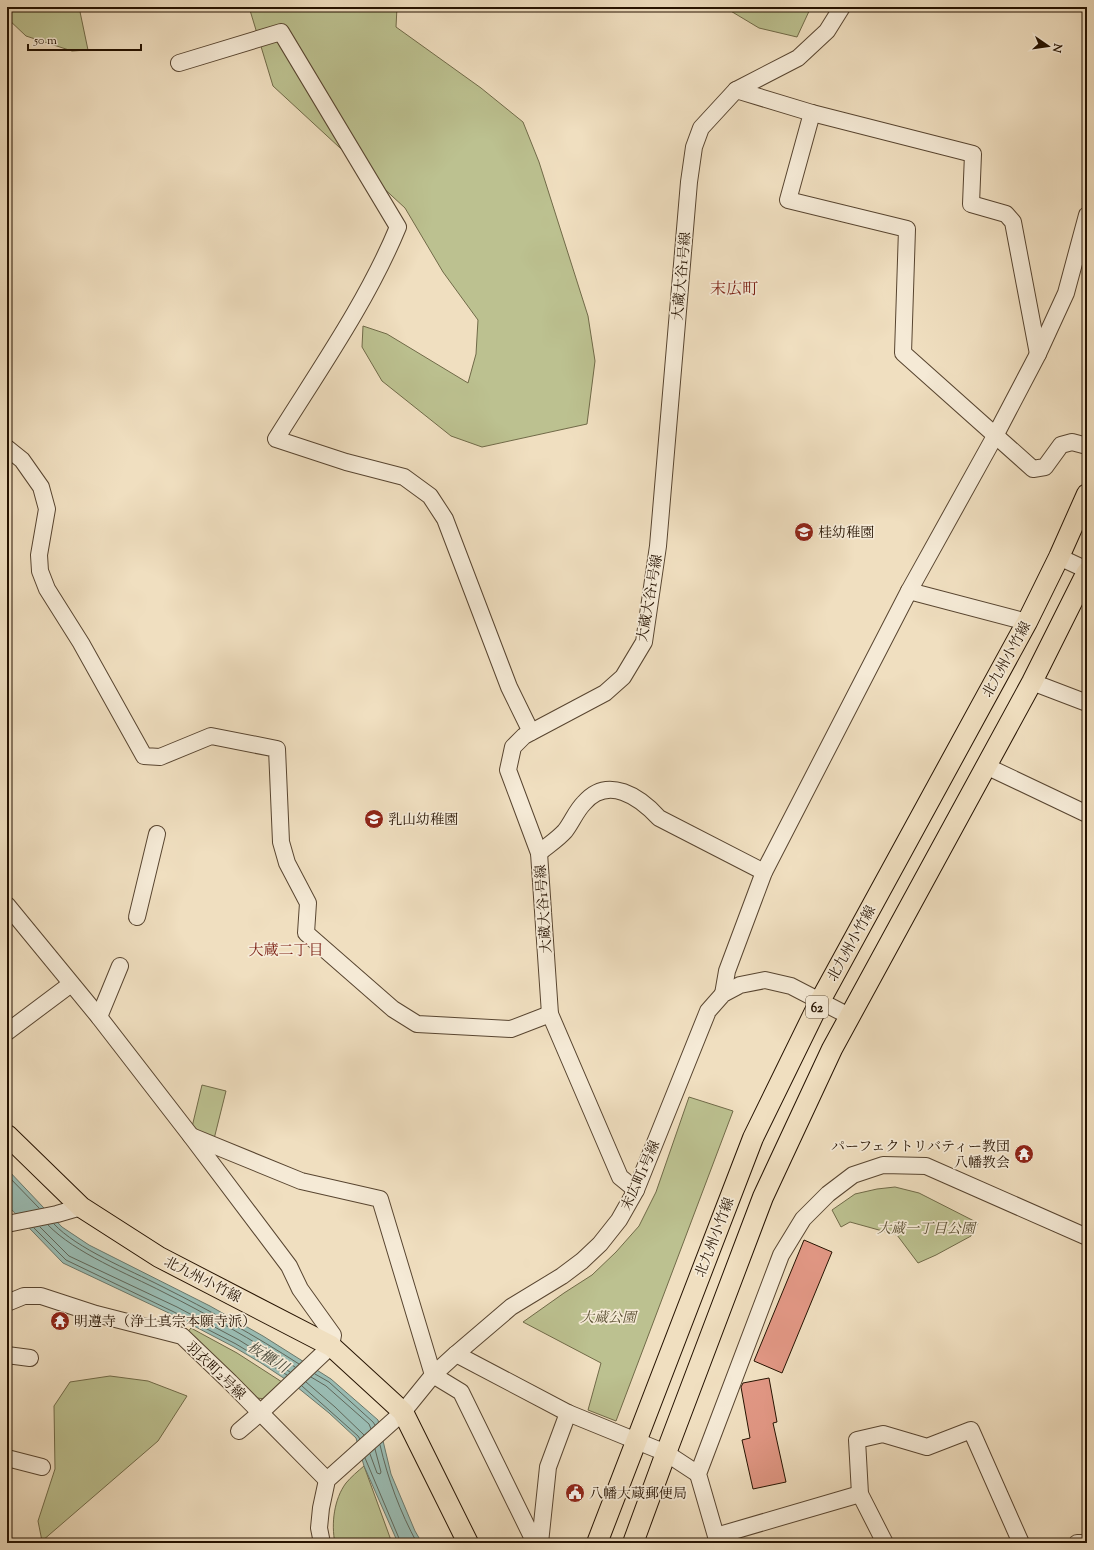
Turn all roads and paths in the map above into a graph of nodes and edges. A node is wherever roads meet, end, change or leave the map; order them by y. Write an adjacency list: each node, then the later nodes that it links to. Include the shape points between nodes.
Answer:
1 (842, 7): 3 (street, 大蔵大谷1号線, via 827,31 798,58)
2 (179, 63): 17 (street, via 281,32 398,227 386,258 276,439 346,462 404,477 430,496 446,518 509,687)
3 (736, 90): 4 (street); 17 (street, 大蔵大谷1号線, via 701,128 694,147 658,546 644,642 623,678 605,693)
4 (812, 113): 6 (street, via 973,154 970,204 1006,214 1013,222); 7 (street, via 788,200 907,229 902,353)
5 (1087, 215): 6 (street, via 1066,293)
6 (1038, 354): 7 (street)
7 (995, 436): 8 (street, via 1033,469 1045,467 1061,445 1072,442); 13 (street)
8 (1087, 446)
9 (7, 448): 29 (street, via 22,460 40,487 47,509 39,555 40,571 47,589 81,643 144,756 160,757 211,736 277,749 281,842 287,863 308,903 306,933 393,1009 417,1024 511,1029)
10 (1087, 494): 11 (main road, 北九州小竹線 / 62)
11 (1059, 557): 12 (street); 14 (main road, 北九州小竹線 / 62)
12 (1087, 571): 15 (main road, 62)
13 (909, 591): 14 (street); 22 (street)
14 (1027, 622): 28 (main road, 北九州小竹線 / 62)
15 (1032, 682): 16 (street); 18 (main road, 62)
16 (1087, 703)
17 (531, 732): 21 (street, 大蔵大谷1号線, via 514,748 508,770)
18 (986, 766): 19 (street); 30 (main road, 62)
19 (1087, 814)
20 (157, 834): 24 (street)
21 (539, 853): 22 (street, via 564,832 583,803 594,793 612,789 629,793 648,805 659,818); 29 (street, 大蔵大谷1号線)
22 (764, 872): 27 (street, via 727,971)
23 (7, 905): 26 (street)
24 (137, 917)
25 (120, 966): 31 (street)
26 (71, 984): 31 (street); 32 (street)
27 (724, 994): 28 (street, 末広町1号線, via 740,985 765,980 791,986); 35 (street, 末広町1号線, via 708,1011)
28 (820, 1001): 30 (street, 末広町1号線); 49 (main road, 北九州小竹線 / 62, via 753,1138)
29 (550, 1014): 35 (street, 大蔵大谷1号線, via 620,1177)
30 (849, 1016): 50 (main road, 62, via 763,1197)
31 (99, 1017): 34 (street)
32 (7, 1032)
33 (7, 1135): 36 (main road, 北九州小竹線)
34 (192, 1136): 40 (street, via 289,1266 300,1288 333,1335); 44 (street, via 301,1180 380,1199)
35 (636, 1190): 41 (street, 末広町1号線, via 619,1220 582,1261 511,1307)
36 (81, 1206): 37 (street, via 57,1214); 40 (main road, 北九州小竹線, via 159,1257)
37 (7, 1224)
38 (1087, 1237): 53 (street, via 926,1166 883,1165 853,1175 828,1194 803,1219 781,1254)
39 (7, 1303): 46 (street, 羽衣町2号線, via 24,1296 41,1296 96,1314 182,1336)
40 (325, 1351): 45 (main road, 北九州小竹線); 46 (street)
41 (456, 1354): 44 (street, 末広町1号線); 47 (street)
42 (7, 1355): 43 (street)
43 (30, 1358)
44 (433, 1375): 45 (street, 末広町1号線); 59 (street, via 461,1392)
45 (403, 1412): 54 (street, 末広町1号線); 58 (main road, 北九州小竹線)
46 (260, 1413): 48 (street); 54 (street, 羽衣町2号線)
47 (568, 1413): 49 (street); 60 (street, via 548,1467)
48 (240, 1431)
49 (636, 1441): 50 (street); 61 (main road, 北九州小竹線 / 62)
50 (666, 1453): 53 (street); 62 (main road, 62)
51 (7, 1458): 52 (street)
52 (42, 1467)
53 (698, 1474): 56 (street)
54 (327, 1480): 57 (street, via 319,1528)
55 (860, 1494): 56 (street); 63 (street); 64 (street, via 857,1440 883,1434 927,1447 971,1430)
56 (717, 1540)
57 (322, 1543)
58 (468, 1543)
59 (535, 1543)
60 (540, 1543)
61 (597, 1543)
62 (633, 1543)
63 (885, 1543)
64 (1021, 1543)
65 (1077, 1543): 66 (street)
66 (1081, 1543)

